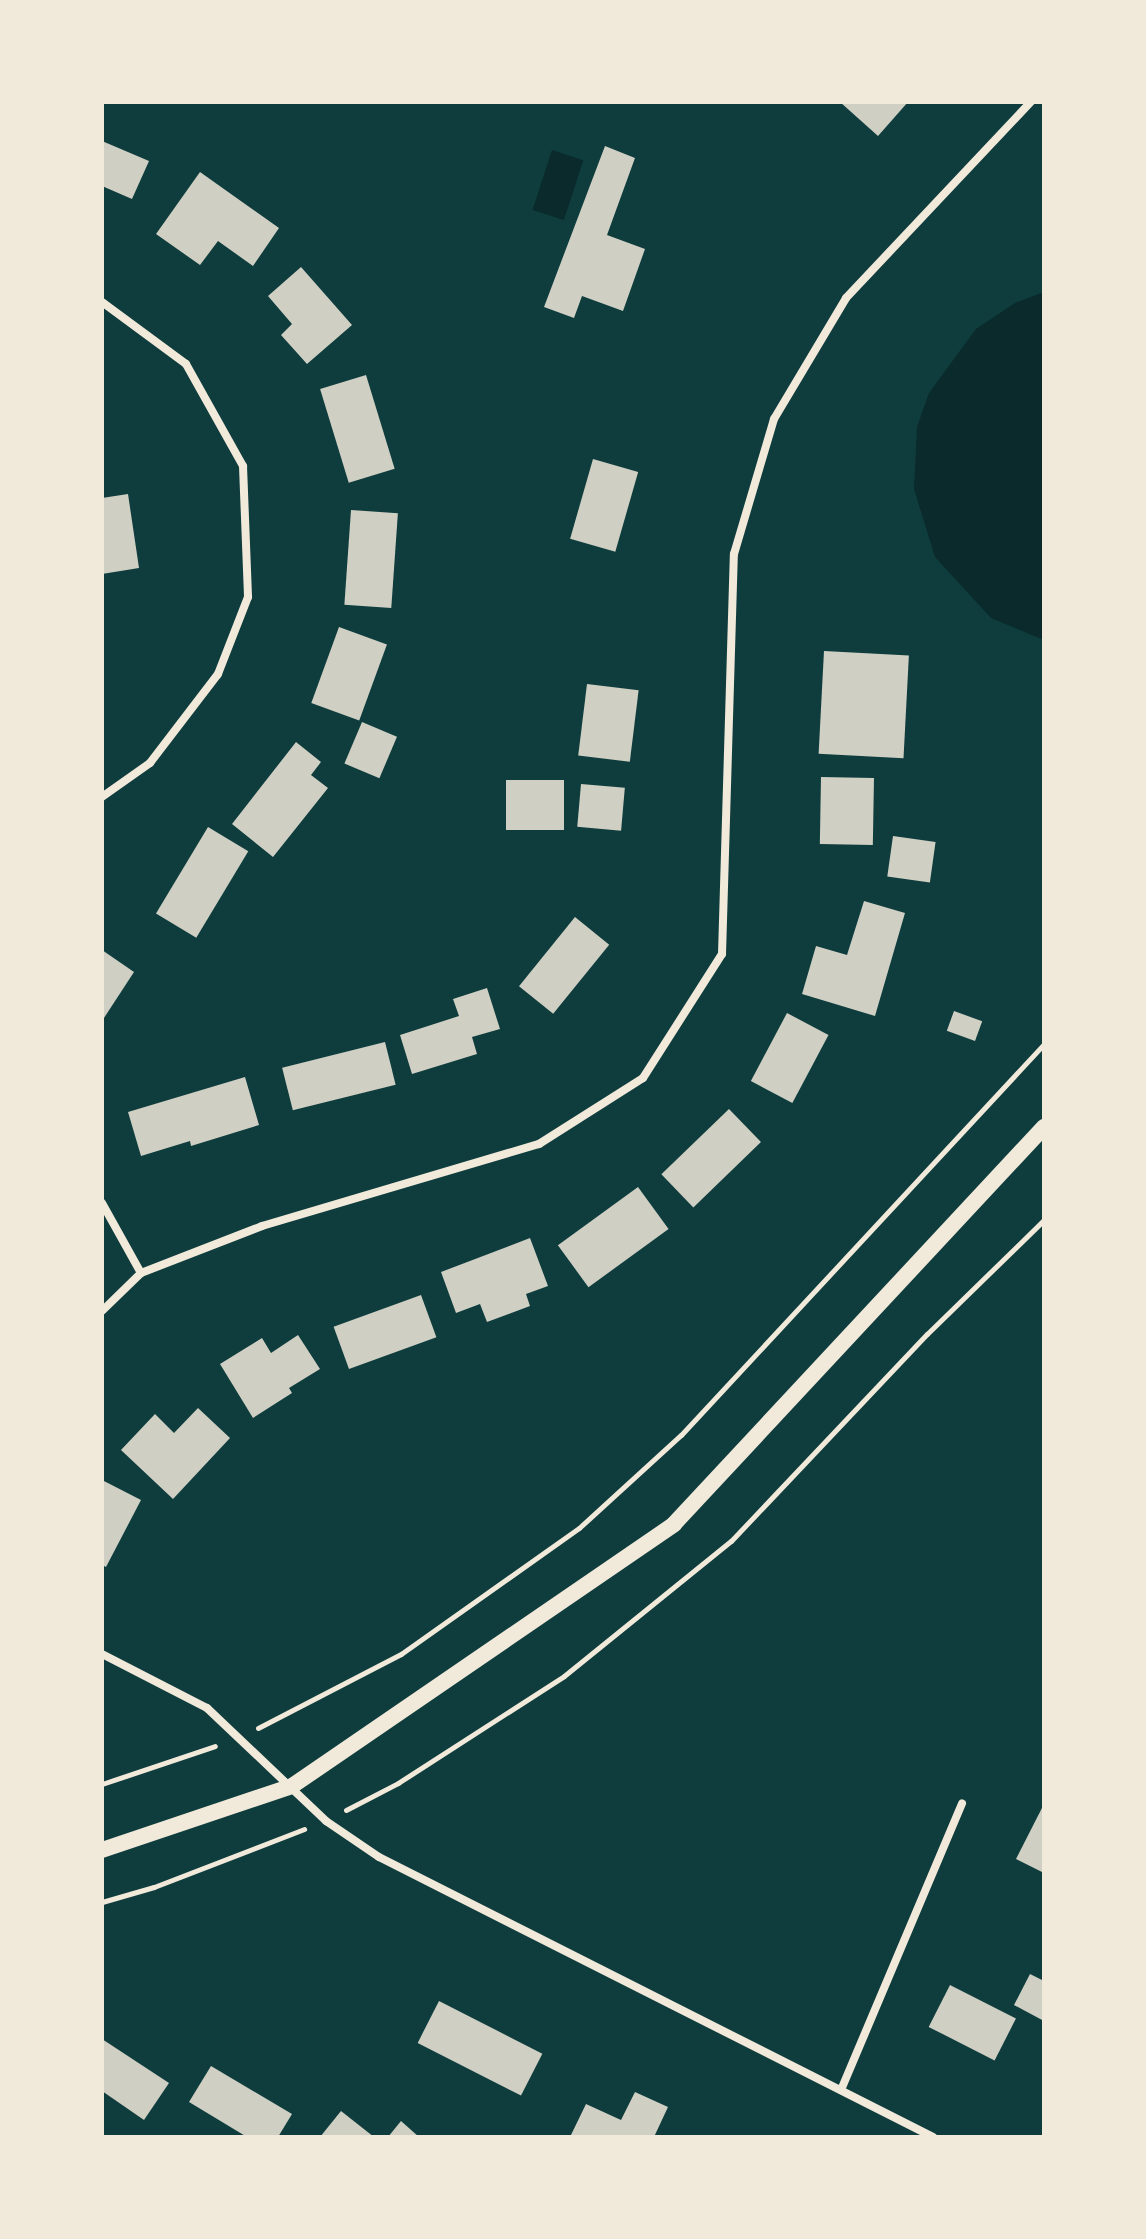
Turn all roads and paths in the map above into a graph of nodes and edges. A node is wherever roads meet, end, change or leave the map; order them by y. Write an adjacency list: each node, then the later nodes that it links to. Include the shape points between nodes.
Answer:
1 (1031, 102): 8 (street, via 846,298 774,419 734,554 722,954 643,1078 539,1144 262,1226)
2 (102, 302): 3 (street, via 186,364 243,466 248,597 218,674 150,763)
3 (102, 797)
4 (1044, 1044): 11 (path, via 681,1435 579,1528 401,1654)
5 (1044, 1127): 13 (main road, via 674,1524)
6 (102, 1203): 8 (street)
7 (1044, 1220): 15 (path, via 927,1334 731,1541 564,1676 398,1783)
8 (141, 1273): 9 (street)
9 (102, 1311)
10 (102, 1654): 11 (street, via 207,1708)
11 (239, 1737): 12 (path); 13 (street)
12 (102, 1784)
13 (292, 1786): 15 (street); 16 (main road)
14 (962, 1803): 18 (street)
15 (326, 1821): 17 (path); 18 (street, via 379,1857)
16 (102, 1850)
17 (102, 1902)
18 (841, 2090): 19 (street)
19 (933, 2137)

